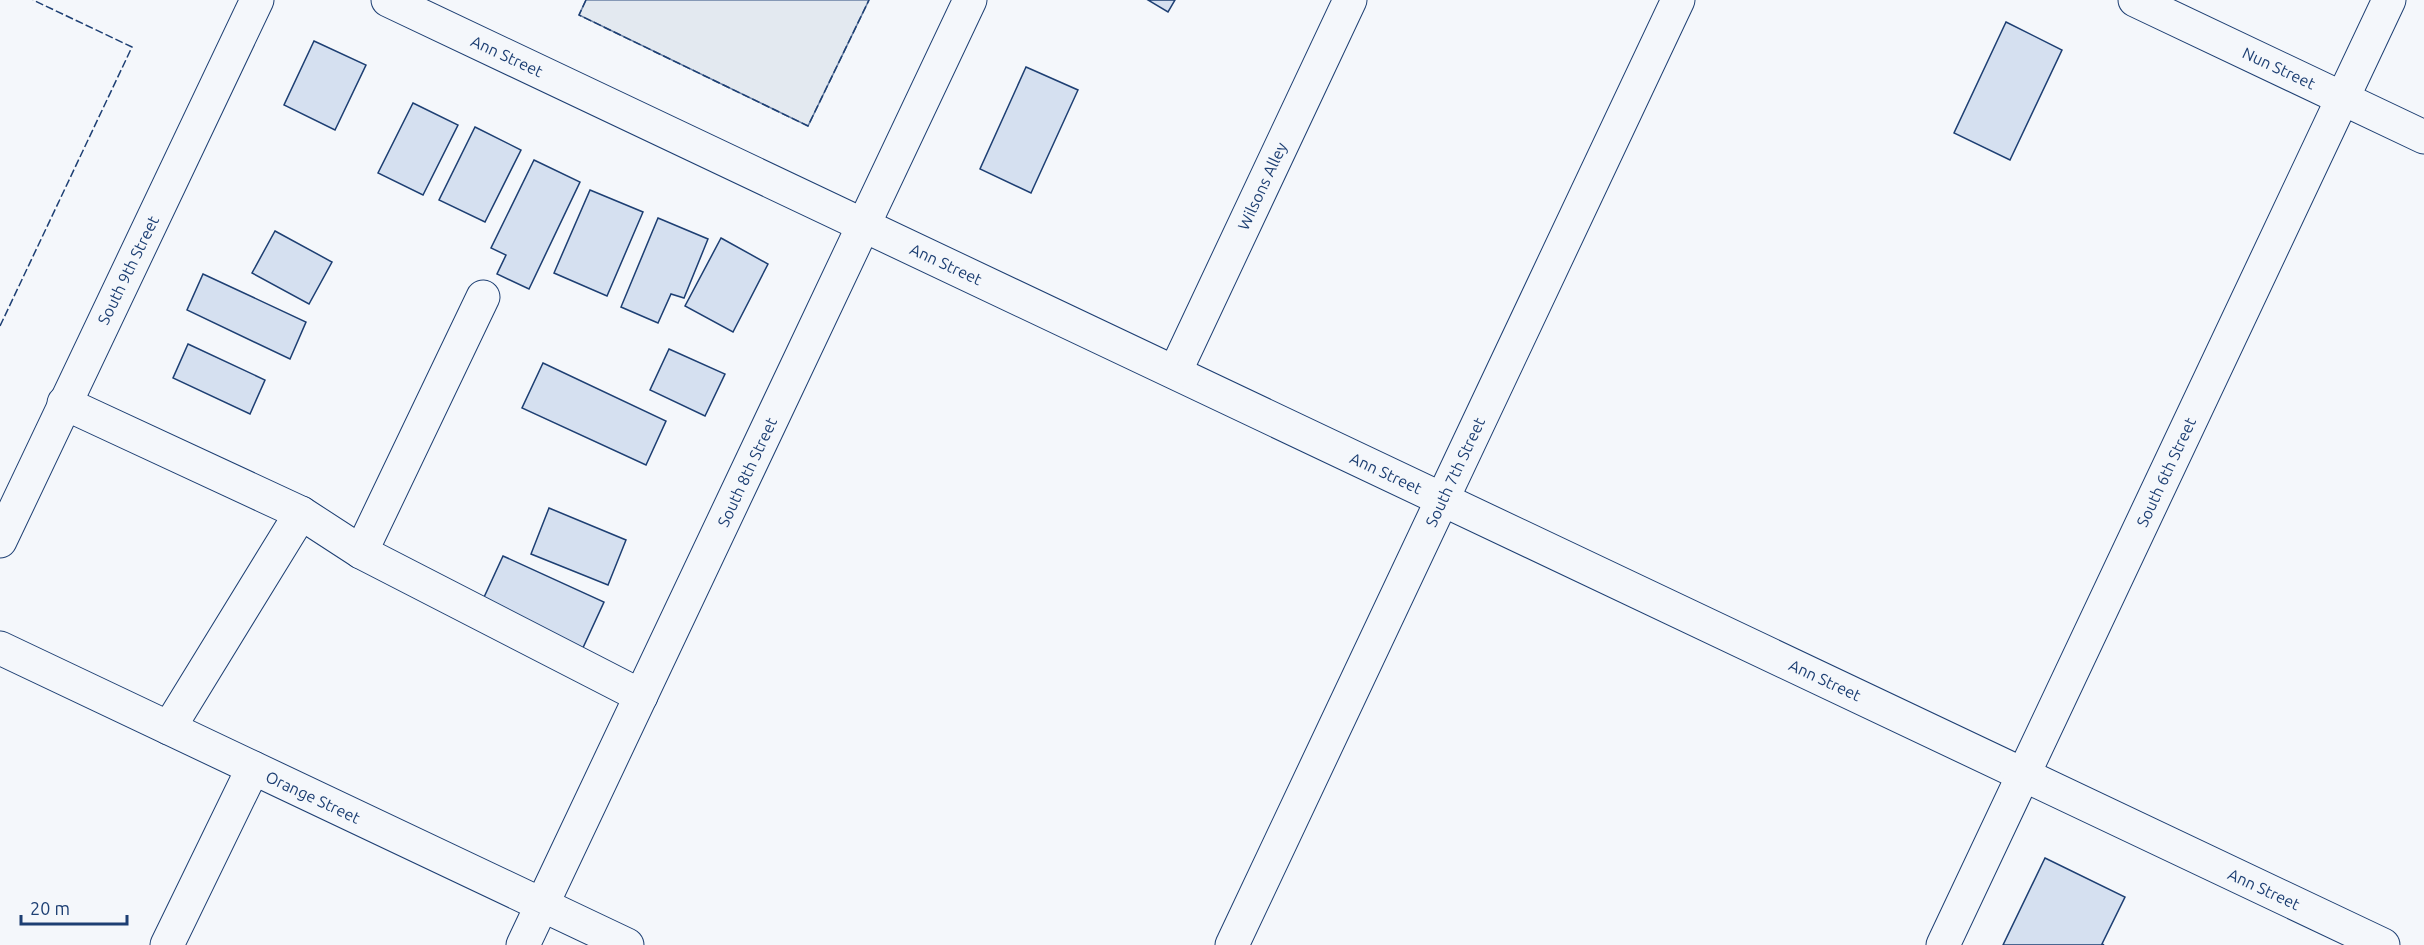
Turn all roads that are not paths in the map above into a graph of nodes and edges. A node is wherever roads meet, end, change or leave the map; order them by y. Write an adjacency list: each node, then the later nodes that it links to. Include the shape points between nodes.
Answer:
1 (256, 0): 13 (street, South 9th Street)
2 (388, 0): 10 (street, Ann Street)
3 (970, 0): 10 (street, South 8th Street)
4 (1350, 0): 12 (street, Wilsons Alley)
5 (1678, 0): 14 (street, South 7th Street)
6 (2134, 0): 8 (street, Nun Street)
7 (2389, 0): 8 (street, South 6th Street)
8 (2343, 99): 9 (street, Nun Street); 22 (street, South 6th Street)
9 (2424, 137)
10 (863, 225): 12 (street, Ann Street); 19 (street, South 8th Street)
11 (483, 297): 17 (street)
12 (1174, 372): 14 (street, Ann Street)
13 (64, 403): 15 (street); 16 (street, South 9th Street)
14 (1442, 500): 22 (street, Ann Street); 27 (street, South 7th Street)
15 (301, 513): 17 (street); 20 (street)
16 (0, 541)
17 (361, 552): 19 (street)
18 (0, 648): 20 (street, Orange Street)
19 (641, 696): 23 (street, South 8th Street)
20 (169, 728): 21 (street, Orange Street)
21 (253, 768): 23 (street, Orange Street); 24 (street)
22 (2024, 774): 28 (street, South 6th Street); 29 (street, Ann Street)
23 (542, 905): 25 (street, South 8th Street); 26 (street, Orange Street)
24 (168, 945)
25 (523, 945)
26 (627, 945)
27 (1232, 945)
28 (1943, 945)
29 (2383, 945)

